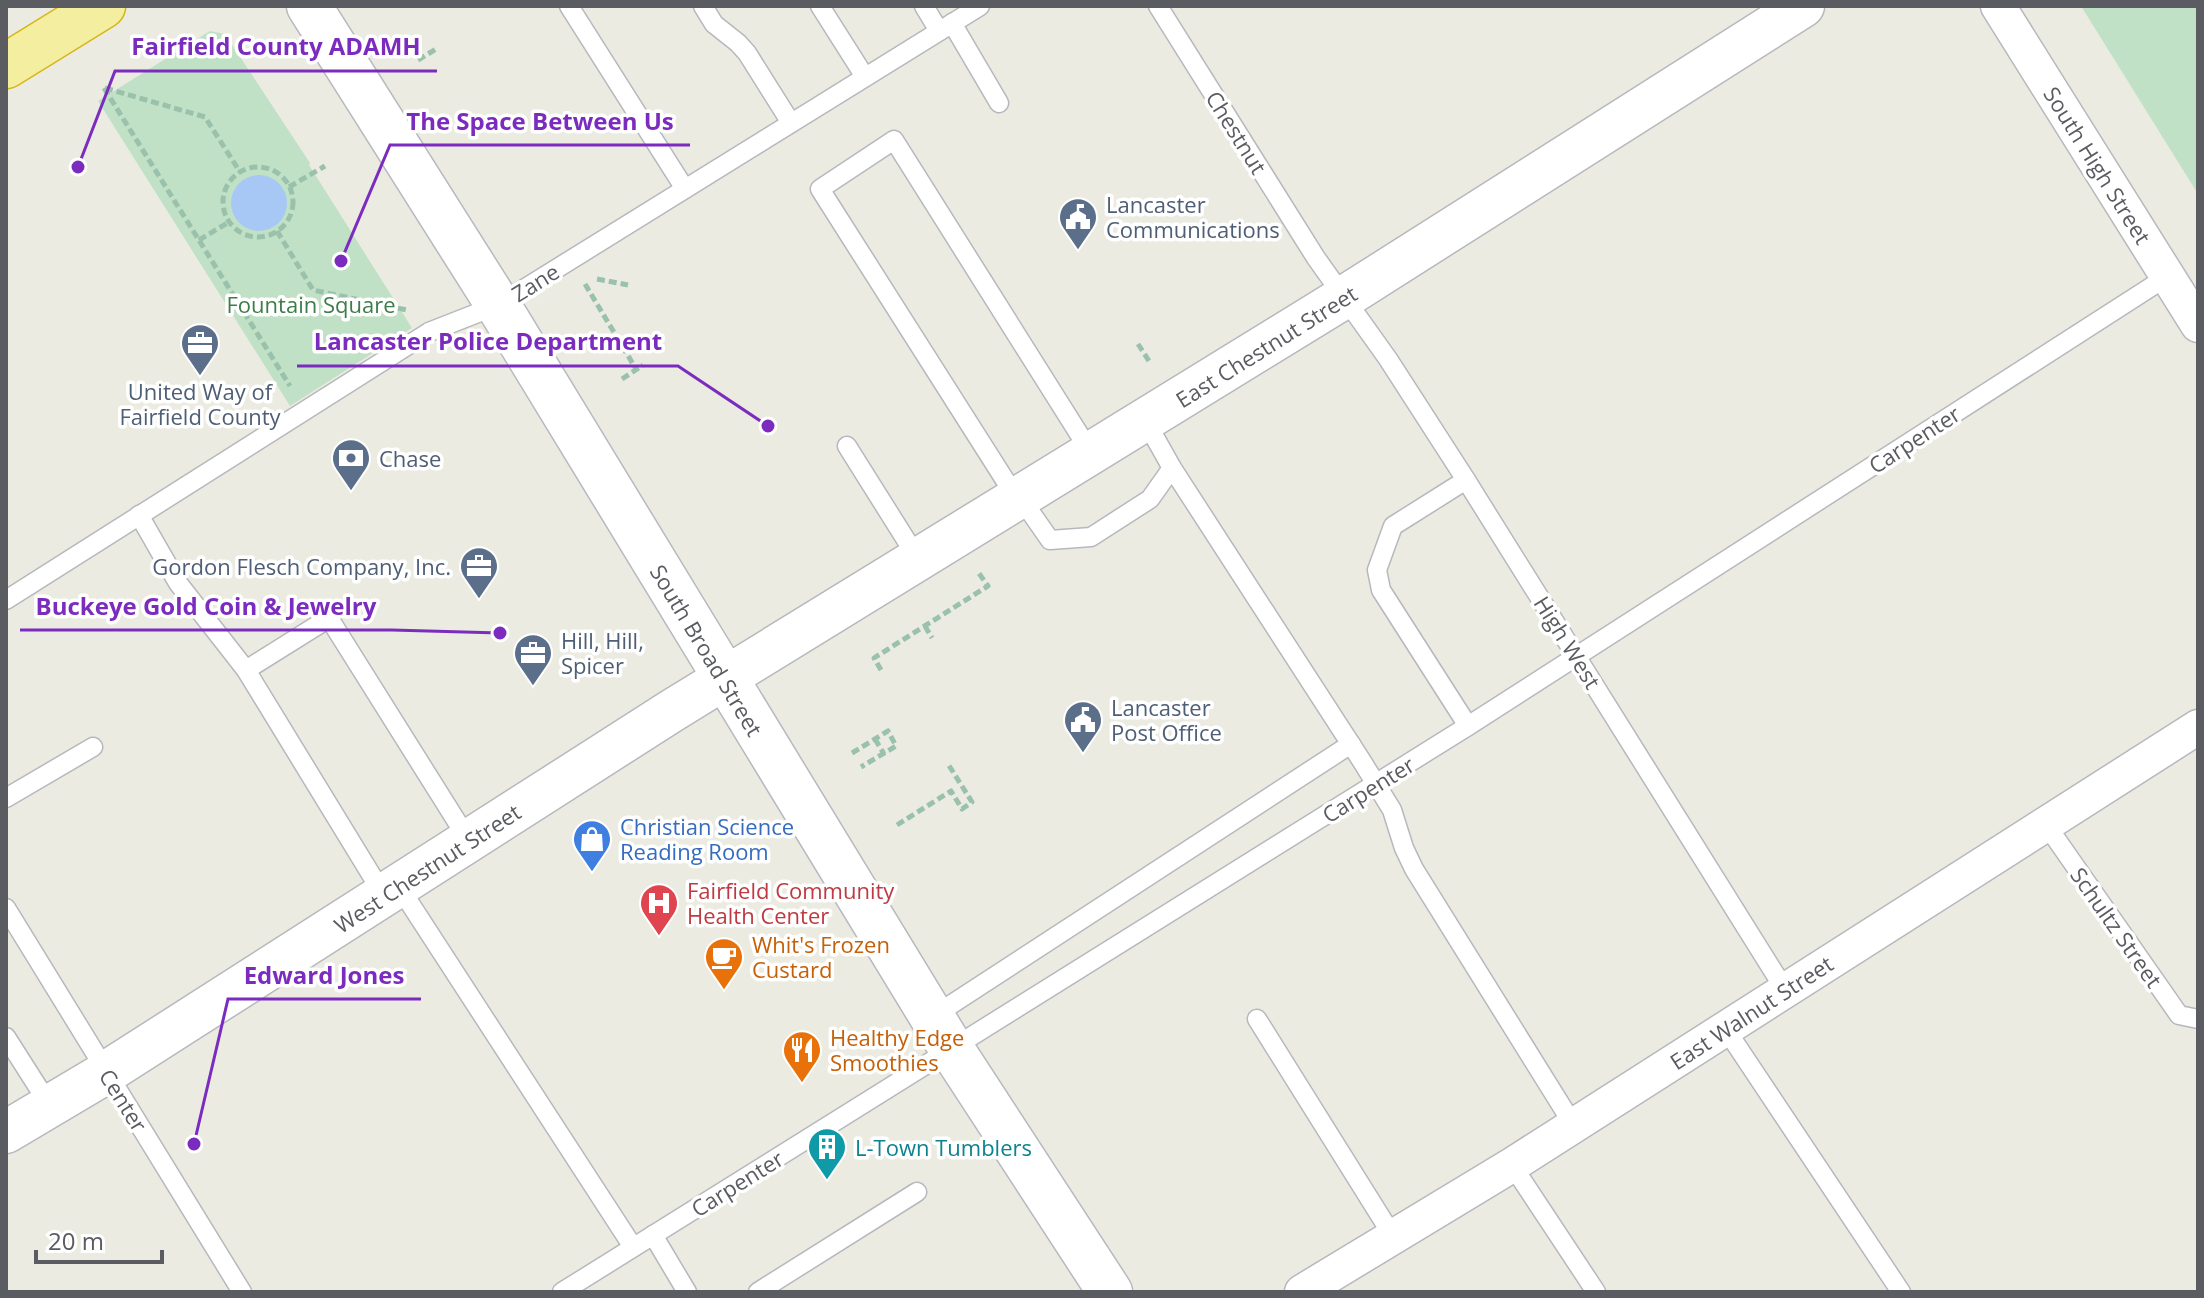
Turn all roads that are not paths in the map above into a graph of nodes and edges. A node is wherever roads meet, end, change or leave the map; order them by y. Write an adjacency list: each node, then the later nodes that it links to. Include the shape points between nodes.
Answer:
1 (103, 6): 12 (highway)
2 (309, 6): 19 (main road, South Broad Street)
3 (569, 6): 16 (lane)
4 (703, 6): 15 (lane, via 714,24 747,53)
5 (820, 6): 13 (lane)
6 (924, 6): 11 (lane)
7 (980, 6): 11 (lane, Zane)
8 (1158, 6): 18 (lane, Chestnut)
9 (1803, 6): 18 (street, East Chestnut Street)
10 (1998, 6): 17 (street, South High Street)
11 (946, 27): 13 (lane, Zane); 14 (lane)
12 (6, 66)
13 (865, 77): 15 (lane, Zane)
14 (999, 103)
15 (791, 123): 16 (lane, Zane)
16 (685, 189): 19 (lane, Zane)
17 (2168, 276): 20 (street, South High Street); 30 (lane, Carpenter)
18 (1343, 298): 21 (street, East Chestnut Street); 25 (lane, High West)
19 (498, 305): 27 (lane, Zane, via 429,332); 32 (main road, South Broad Street)
20 (2198, 325)
21 (1145, 420): 23 (street, East Chestnut Street); 24 (lane)
22 (847, 446): 28 (lane)
23 (1091, 453): 26 (street, East Chestnut Street); 26 (lane, via 894,140 820,189)
24 (1172, 468): 26 (lane, via 1150,499 1091,537 1050,540); 35 (lane)
25 (1466, 480): 30 (lane, High West); 33 (lane, via 1393,526 1377,570 1381,590)
26 (1019, 498): 28 (street, East Chestnut Street)
27 (139, 515): 29 (lane, Zane); 31 (lane, via 178,583)
28 (918, 559): 32 (street, East Chestnut Street)
29 (6, 600)
30 (1576, 655): 33 (lane, Carpenter); 43 (lane, High West)
31 (246, 670): 40 (lane, via 329,618); 41 (lane)
32 (725, 679): 40 (street, West Chestnut Street); 47 (main road, South Broad Street)
33 (1468, 726): 37 (lane, Carpenter)
34 (2198, 727): 39 (street, East Walnut Street)
35 (1351, 744): 37 (lane); 47 (lane)
36 (93, 747): 38 (lane)
37 (1375, 785): 47 (lane, Carpenter); 51 (lane, via 1392,810 1414,869)
38 (6, 798)
39 (2045, 823): 43 (street, East Walnut Street); 45 (lane, Schultz Street, via 2179,1015)
40 (469, 841): 41 (street, West Chestnut Street)
41 (390, 890): 49 (street, West Chestnut Street); 57 (lane)
42 (6, 908): 49 (lane, Center)
43 (1785, 990): 46 (street, East Walnut Street)
44 (1257, 1019): 56 (lane)
45 (2198, 1019)
46 (1725, 1028): 51 (street, East Walnut Street); 65 (lane)
47 (942, 1033): 55 (lane, Carpenter); 62 (main road, South Broad Street)
48 (6, 1037): 50 (lane)
49 (107, 1072): 50 (street, West Chestnut Street); 58 (lane, Center)
50 (50, 1106): 52 (street, West Chestnut Street)
51 (1574, 1126): 53 (street, East Walnut Street)
52 (6, 1132)
53 (1512, 1165): 56 (street, East Walnut Street); 64 (lane)
54 (917, 1192): 61 (lane)
55 (653, 1235): 57 (lane, Carpenter); 60 (lane)
56 (1394, 1238): 63 (street, East Walnut Street)
57 (633, 1247): 59 (lane, Carpenter)
58 (242, 1292)
59 (562, 1292)
60 (687, 1292)
61 (758, 1292)
62 (1110, 1292)
63 (1302, 1292)
64 (1596, 1292)
65 (1901, 1292)

